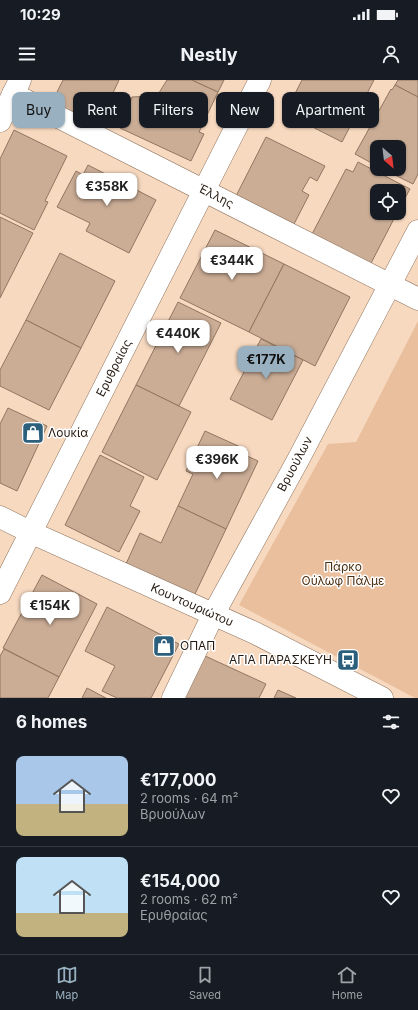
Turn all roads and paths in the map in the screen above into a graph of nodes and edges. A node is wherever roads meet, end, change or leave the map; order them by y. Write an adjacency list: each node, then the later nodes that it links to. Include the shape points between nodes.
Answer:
1 (260, 80): 4 (street, Ερυθραίας)
2 (17, 87): 3 (street); 4 (street, Έλλης)
3 (0, 120)
4 (205, 191): 6 (street, Έλλης); 9 (street, Ερυθραίας)
5 (418, 231): 6 (street, Βρυούλων)
6 (390, 285): 7 (street, Έλλης); 11 (street, Βρυούλων)
7 (418, 299)
8 (0, 517): 9 (street, Κουντουριώτου)
9 (30, 532): 10 (street, Ερυθραίας); 11 (street, Κουντουριώτου)
10 (0, 593)
11 (214, 614): 12 (street, Βρυούλων); 13 (street, Κουντουριώτου)
12 (173, 698)
13 (382, 698)

